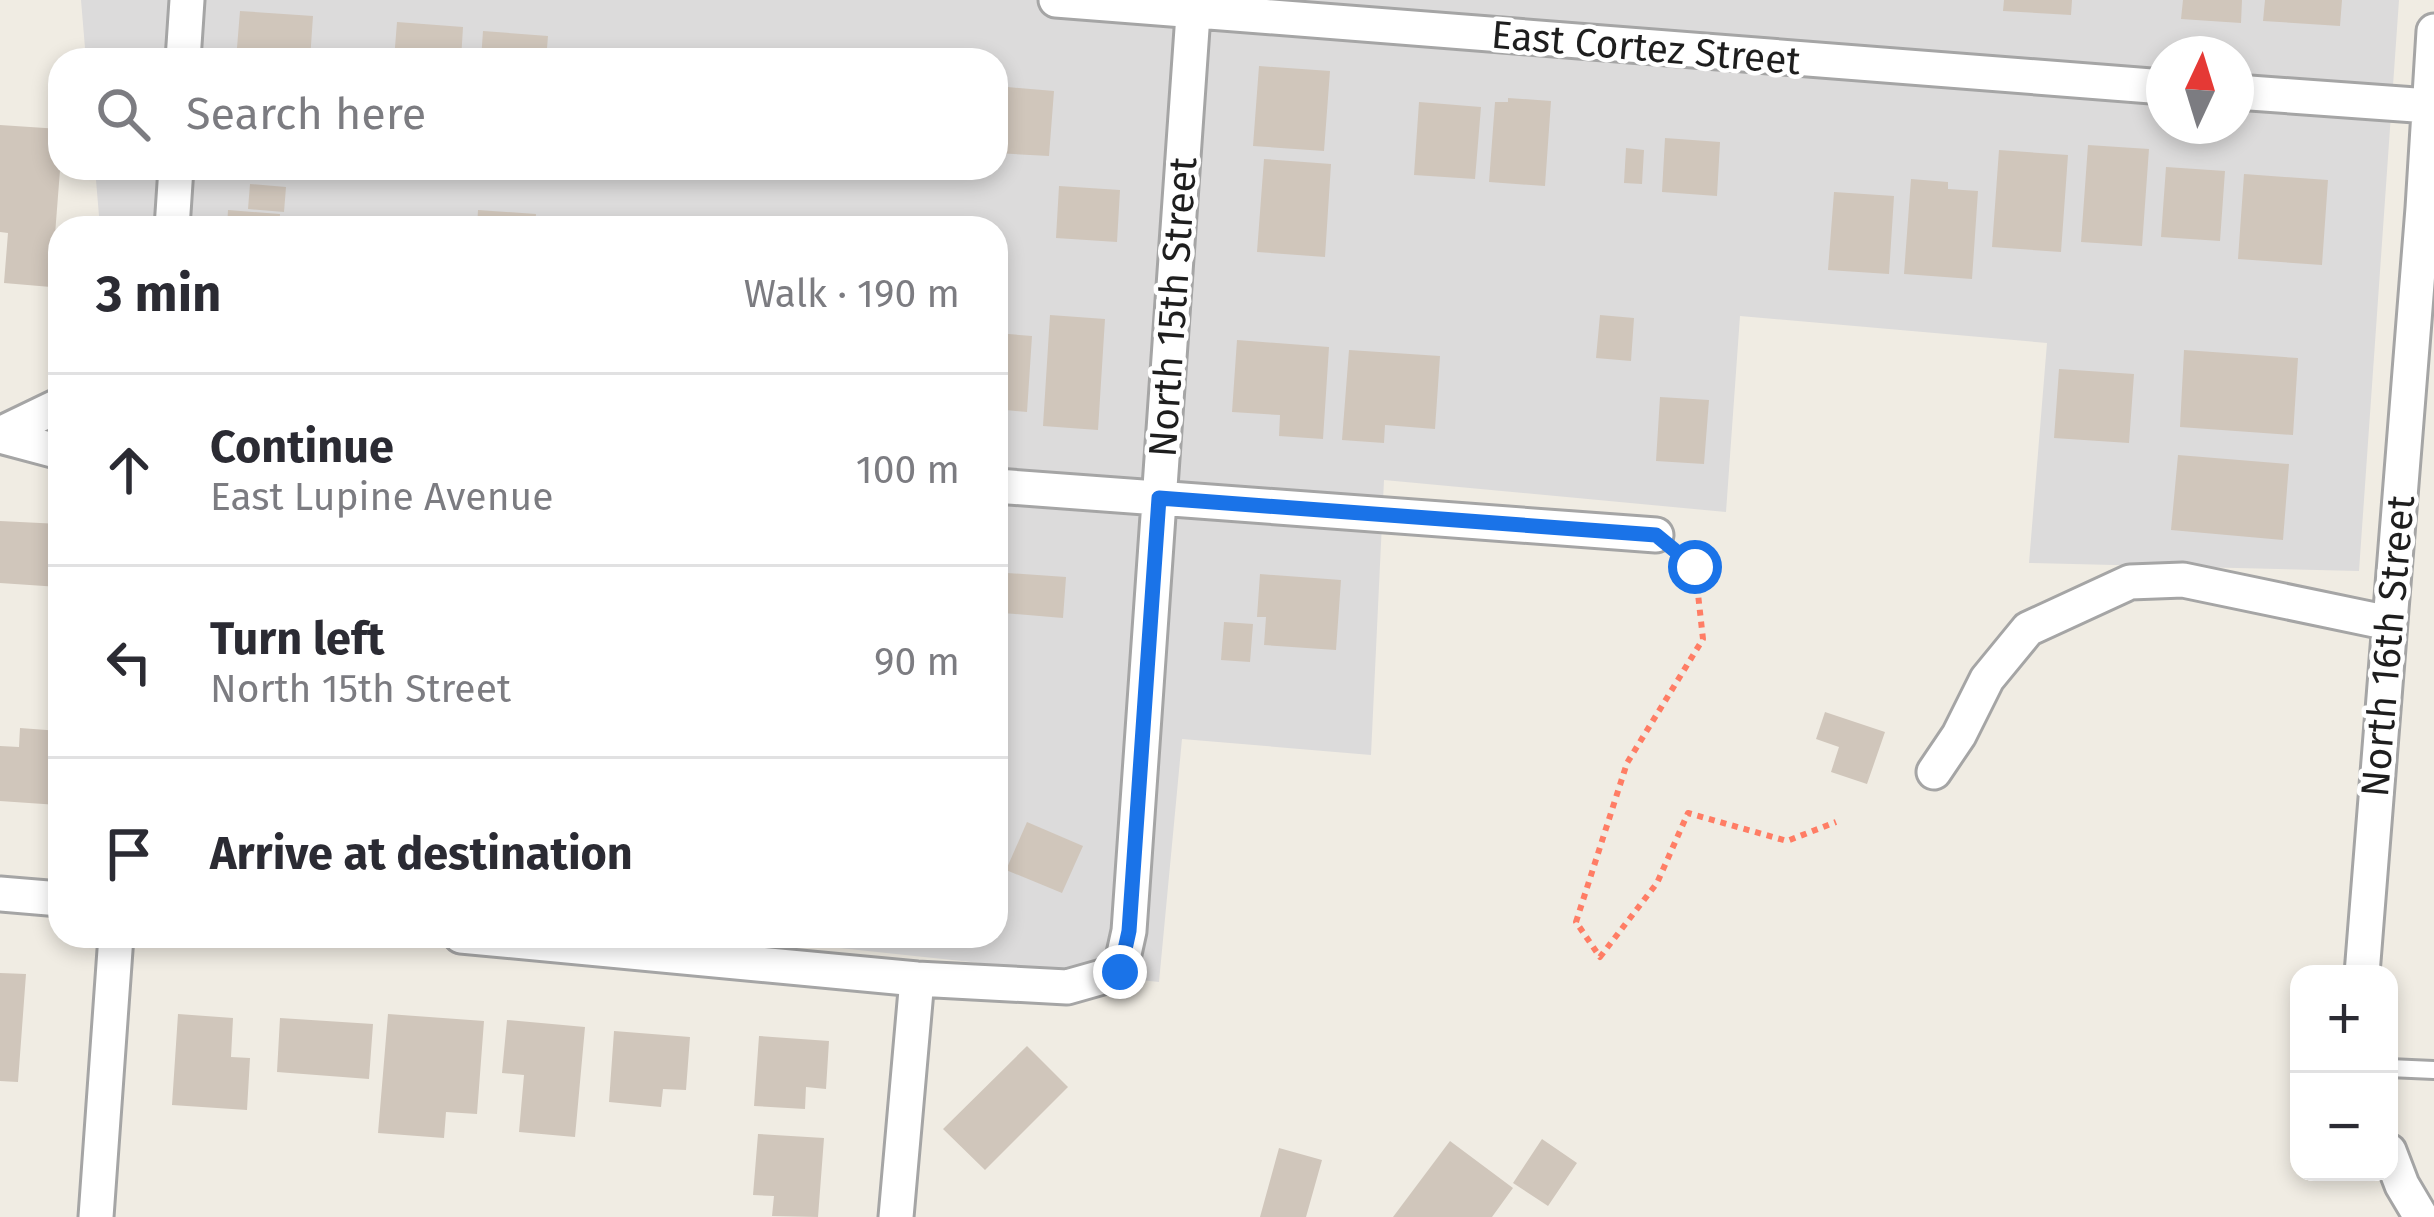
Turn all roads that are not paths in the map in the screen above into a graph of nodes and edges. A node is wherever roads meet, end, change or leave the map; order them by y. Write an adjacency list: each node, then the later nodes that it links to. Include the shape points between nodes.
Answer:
1 (187, 0): 5 (street)
2 (1055, 0): 3 (street, East Cortez Street)
3 (1194, 6): 6 (street, East Cortez Street); 16 (street, North 15th Street)
4 (2434, 32): 8 (street, North 16th Street)
5 (184, 48)
6 (2146, 85)
7 (2254, 93): 8 (street)
8 (2429, 106): 11 (street, North 16th Street)
9 (175, 180): 10 (street)
10 (173, 216)
11 (2424, 317): 18 (street, North 16th Street)
12 (48, 411): 13 (street)
13 (0, 435): 14 (street)
14 (48, 449)
15 (1008, 487): 16 (street)
16 (1159, 498): 17 (street); 25 (street, North 15th Street, via 1120,972 1067,987)
17 (1656, 535)
18 (2389, 623): 19 (street, via 2183,580 2130,582 2028,628 1987,679); 24 (street, North 16th Street)
19 (1934, 772)
20 (0, 894): 21 (street)
21 (48, 898)
22 (115, 948): 29 (street)
23 (588, 948): 25 (street)
24 (2363, 965)
25 (917, 979): 30 (street)
26 (2398, 1068): 27 (lane)
27 (2434, 1070)
28 (2398, 1175): 31 (street)
29 (97, 1217)
30 (896, 1217)
31 (2421, 1217)

